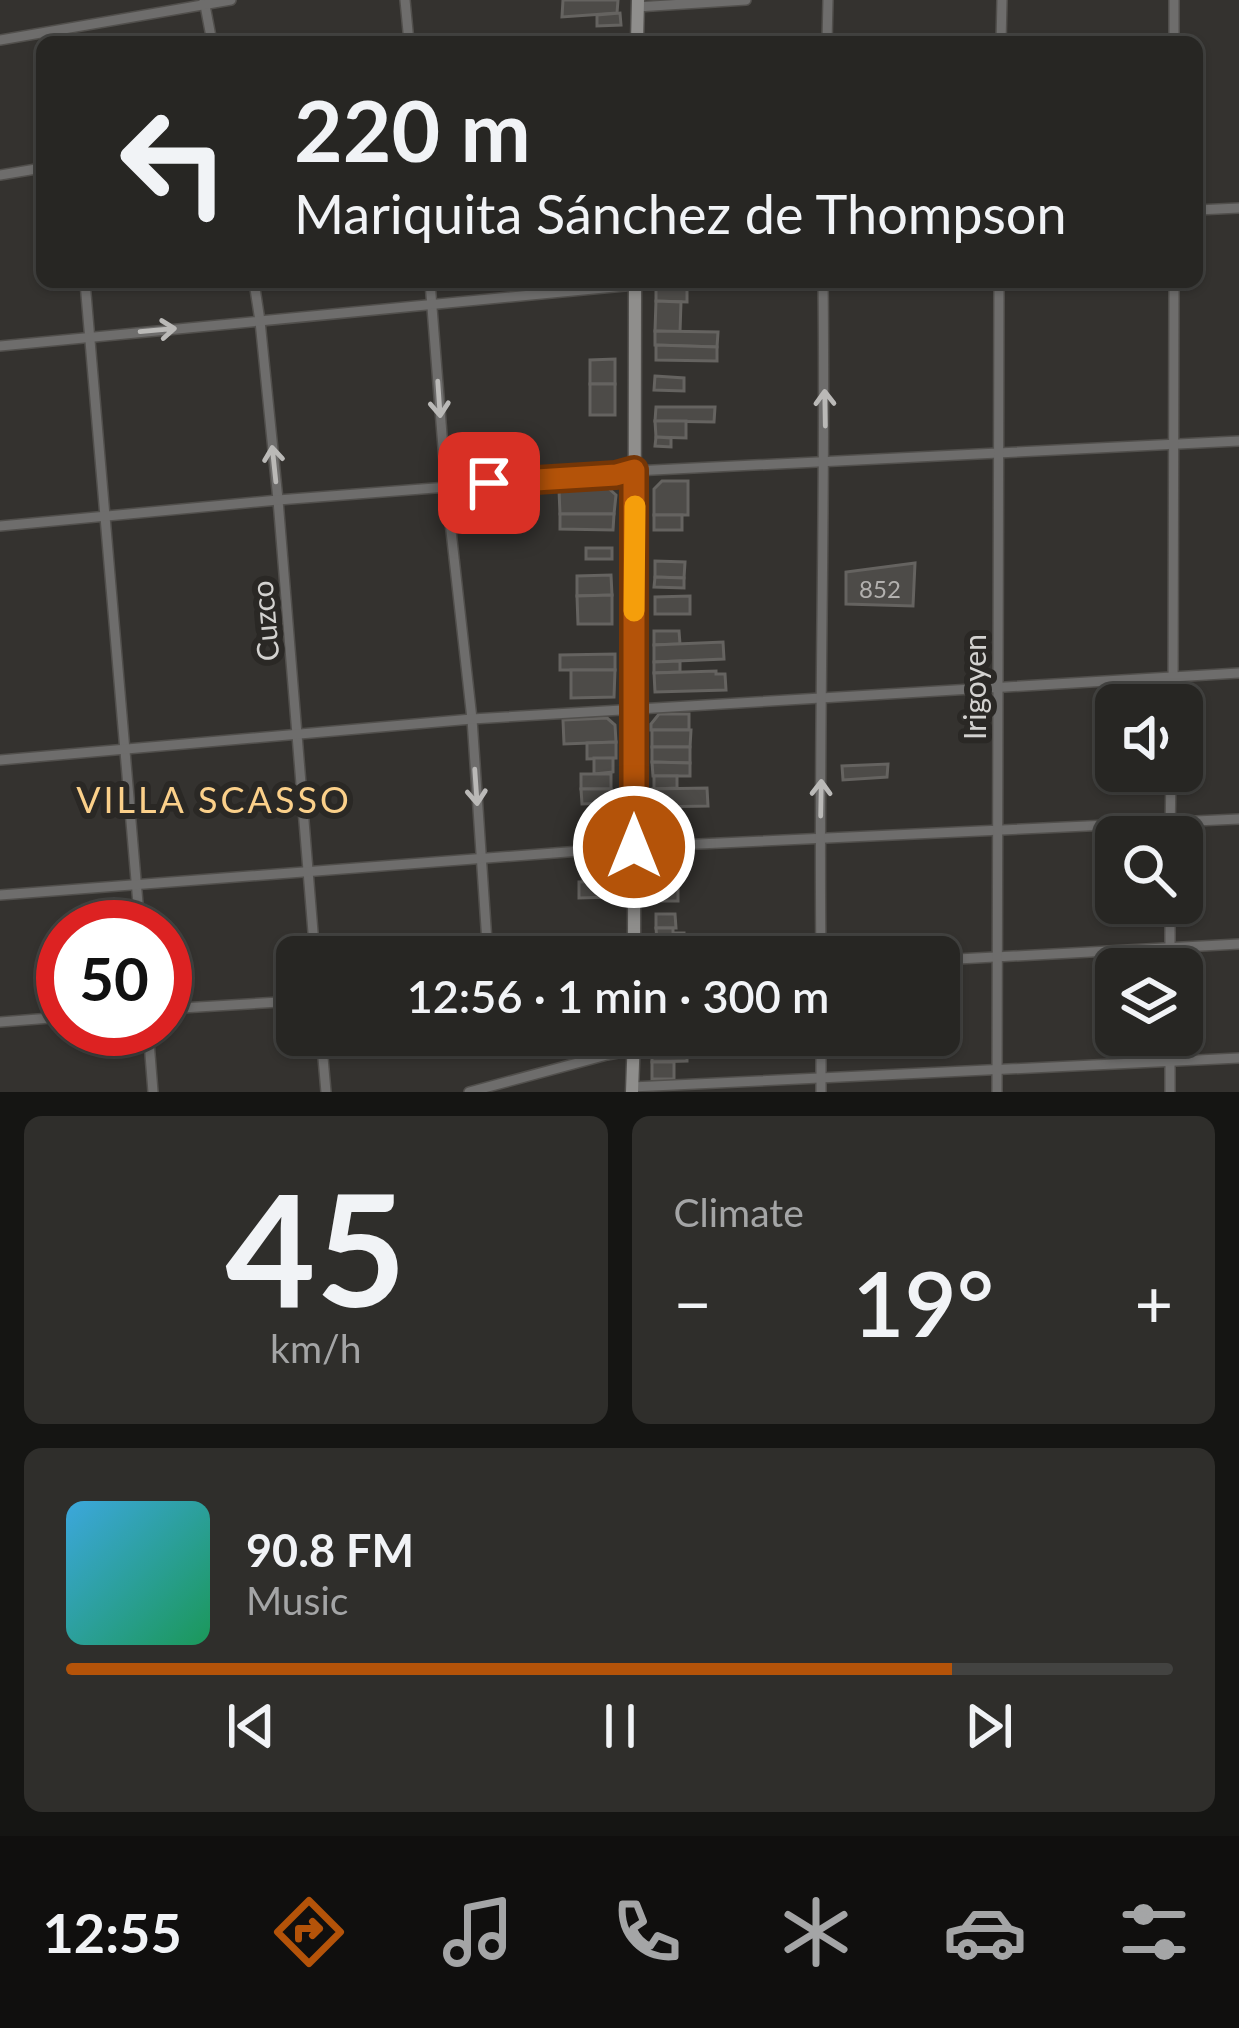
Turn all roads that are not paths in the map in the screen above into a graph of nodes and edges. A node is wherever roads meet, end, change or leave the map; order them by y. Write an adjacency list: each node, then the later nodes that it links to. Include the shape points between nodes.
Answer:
1 (231, 0): 7 (street)
2 (405, 0): 10 (street)
3 (746, 0): 8 (street)
4 (828, 0): 12 (street)
5 (1002, 0): 13 (street)
6 (1174, 0): 14 (street)
7 (204, 2): 9 (street); 15 (street)
8 (638, 3): 11 (main road)
9 (211, 36)
10 (409, 36)
11 (637, 36)
12 (827, 36)
13 (1001, 36)
14 (1174, 36)
15 (0, 40)
16 (36, 169): 17 (street)
17 (0, 175)
18 (1239, 208): 19 (street)
19 (1203, 210)
20 (86, 288): 30 (street)
21 (255, 288): 29 (street, Cuzco)
22 (431, 288): 28 (street)
23 (587, 288): 28 (street)
24 (635, 288): 36 (main road)
25 (823, 288): 35 (street, one-way to 25)
26 (999, 288): 34 (street, Irigoyen)
27 (1174, 288): 33 (street)
28 (432, 304): 29 (street); 37 (street, one-way to 37)
29 (260, 321): 30 (street, one-way to 29); 38 (street, Cuzco, one-way to 29)
30 (90, 337): 31 (street); 39 (street)
31 (0, 346)
32 (1239, 440): 33 (street)
33 (1174, 444): 34 (street); 42 (street)
34 (999, 453): 35 (street); 44 (street, Irigoyen)
35 (825, 461): 36 (street); 45 (street)
36 (634, 470): 37 (street); 46 (main road)
37 (446, 486): 38 (street); 47 (street)
38 (278, 500): 39 (street); 48 (street, Cuzco)
39 (104, 516): 40 (street); 49 (street)
40 (0, 526)
41 (1239, 673): 42 (street)
42 (1173, 675): 43 (street); 44 (street)
43 (1173, 684)
44 (998, 686): 45 (street); 54 (street, Irigoyen)
45 (823, 696): 46 (street); 55 (street, one-way to 45)
46 (634, 707): 47 (street); 56 (main road)
47 (472, 719): 48 (street); 57 (street, one-way to 57)
48 (297, 732): 49 (street); 58 (street, Cuzco)
49 (124, 748): 50 (street); 59 (street)
50 (0, 760)
51 (1239, 819): 52 (street)
52 (1203, 821)
53 (1095, 826): 54 (street)
54 (998, 831): 55 (street); 70 (street, Irigoyen)
55 (820, 840): 56 (street); 66 (street)
56 (634, 847): 57 (street); 65 (main road)
57 (481, 858): 58 (street); 64 (street)
58 (308, 872): 59 (street); 63 (street, Cuzco)
59 (137, 885): 60 (street); 61 (street)
60 (0, 896)
61 (138, 900)
62 (1170, 924): 68 (street)
63 (313, 936)
64 (487, 936)
65 (634, 936)
66 (821, 936)
67 (1239, 944): 68 (street)
68 (1170, 948)
69 (1095, 952): 70 (street)
70 (996, 957): 71 (street); 84 (street, Irigoyen)
71 (960, 959)
72 (276, 1002): 73 (street)
73 (192, 1007)
74 (36, 1019): 75 (street)
75 (0, 1022)
76 (150, 1056): 87 (street)
77 (323, 1056): 88 (street)
78 (600, 1056): 89 (street)
79 (633, 1056): 86 (main road)
80 (821, 1056): 85 (street)
81 (1171, 1056): 83 (street)
82 (1239, 1058): 83 (street)
83 (1171, 1062): 84 (street); 92 (street)
84 (997, 1070): 85 (street); 91 (street, Irigoyen)
85 (821, 1078): 86 (street); 90 (street)
86 (632, 1089)
87 (153, 1092)
88 (326, 1092)
89 (470, 1092)
90 (821, 1092)
91 (997, 1092)
92 (1170, 1092)

